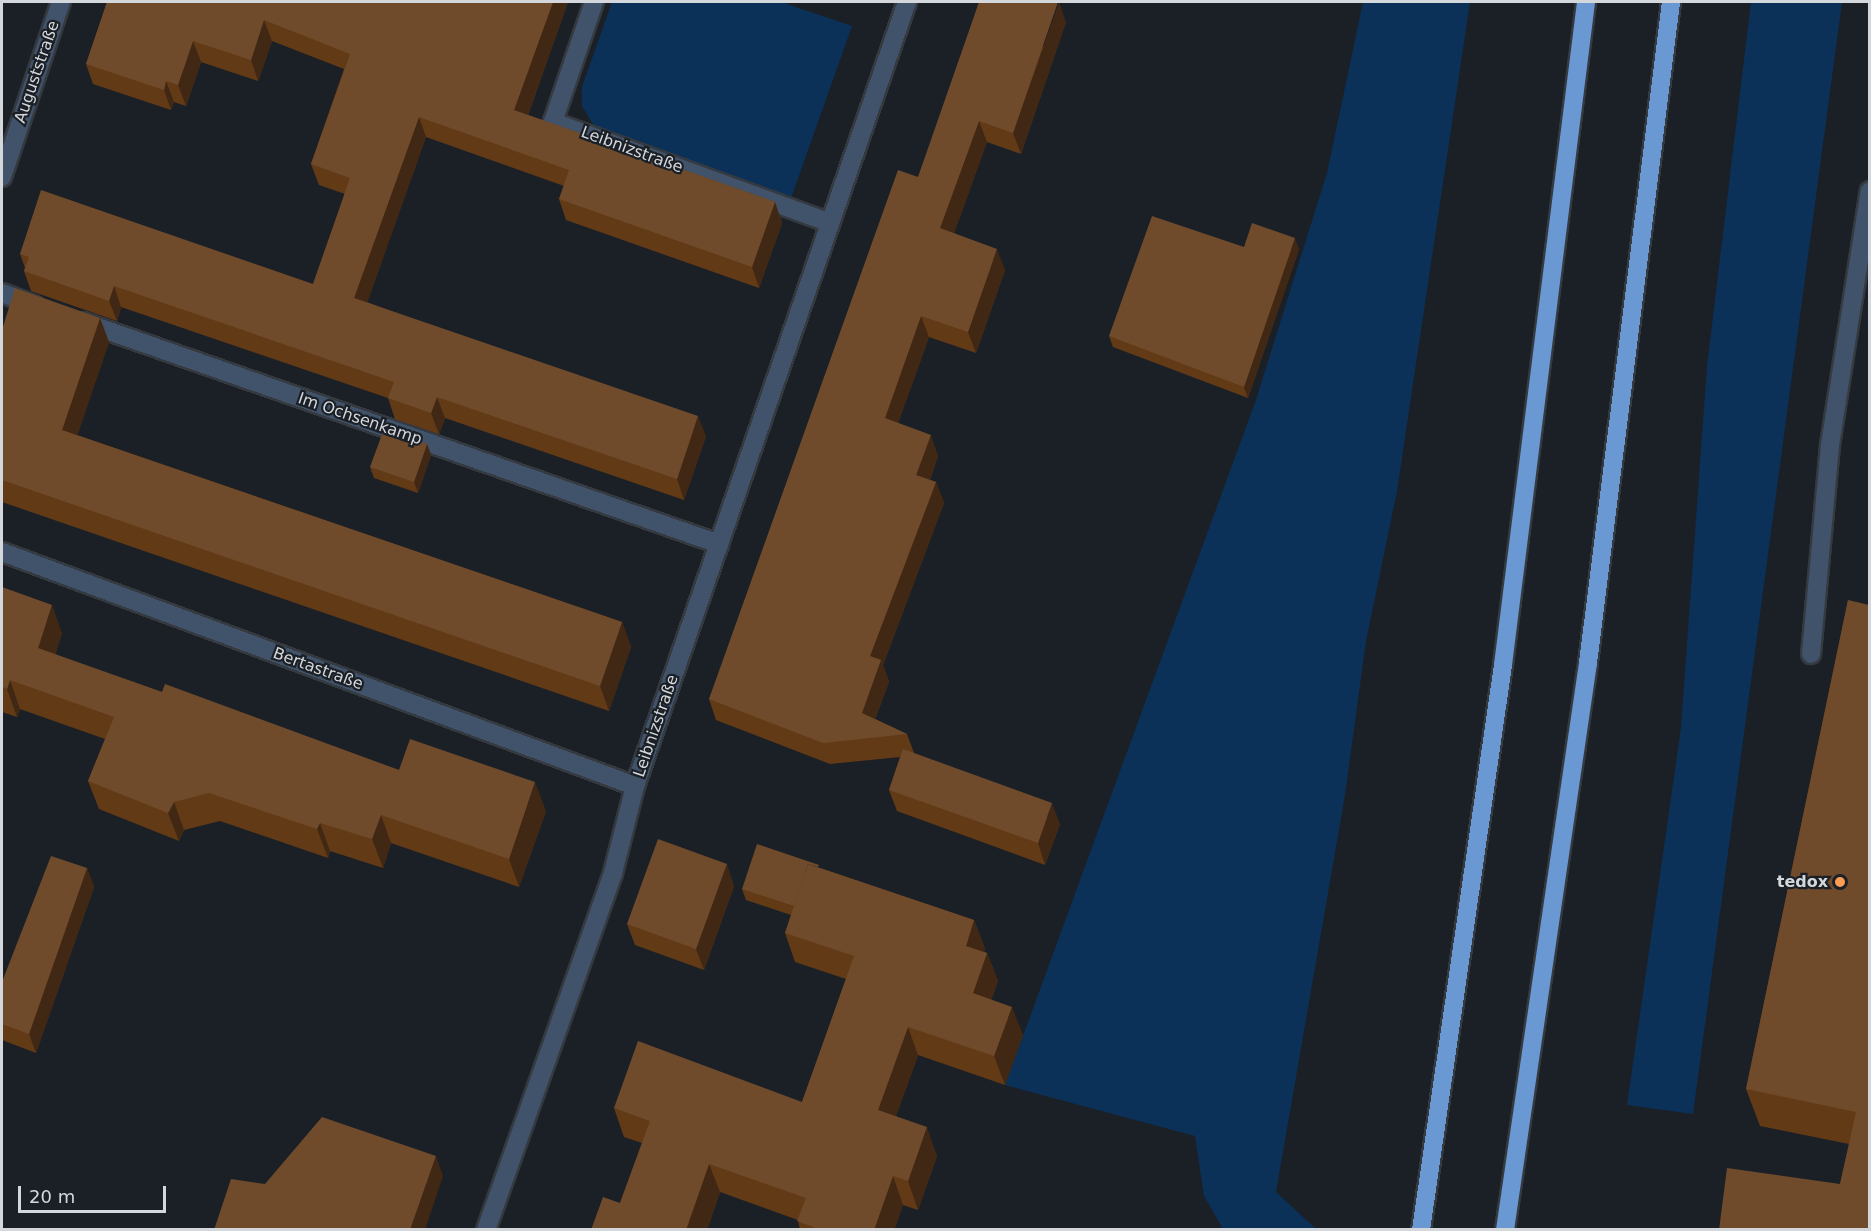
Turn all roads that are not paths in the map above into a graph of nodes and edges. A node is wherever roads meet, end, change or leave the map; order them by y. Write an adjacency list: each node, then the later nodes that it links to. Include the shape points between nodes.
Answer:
1 (61, 2): 6 (street, Auguststraße)
2 (594, 2): 8 (street, Leibnizstraße, via 554,122)
3 (907, 2): 8 (street, Leibnizstraße)
4 (1586, 2): 17 (highway, via 1503,665)
5 (1671, 2): 18 (highway, via 1588,663)
6 (2, 177)
7 (1869, 191): 14 (street, via 1830,445)
8 (830, 223): 12 (street, Leibnizstraße)
9 (2, 293): 10 (street)
10 (46, 309)
11 (69, 317): 12 (street, Im Ochsenkamp)
12 (719, 544): 15 (street, Leibnizstraße)
13 (2, 552): 15 (street, Bertastraße)
14 (1811, 654)
15 (635, 786): 16 (street, Leibnizstraße, via 614,873)
16 (486, 1230)
17 (1421, 1230)
18 (1505, 1230)

